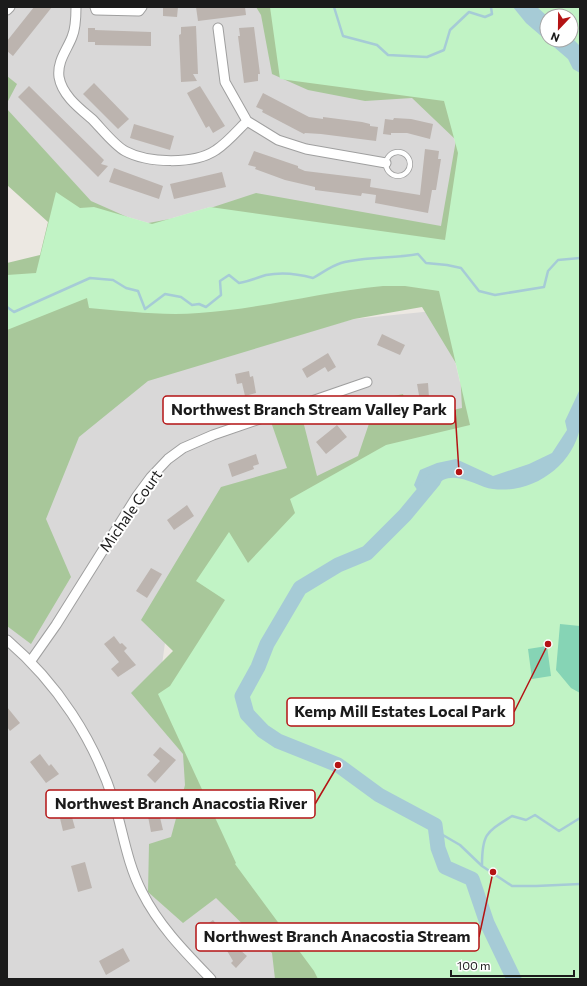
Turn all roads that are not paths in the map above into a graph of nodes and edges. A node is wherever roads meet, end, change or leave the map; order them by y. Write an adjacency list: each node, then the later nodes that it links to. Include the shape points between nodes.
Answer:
1 (10, 7): 5 (street)
2 (76, 7): 7 (street, via 75,26 62,56 59,78 69,98 125,151 152,159 176,161 197,158 216,151)
3 (95, 7): 4 (street, via 96,10 139,11)
4 (142, 7)
5 (7, 10)
6 (218, 28): 7 (street, via 225,82)
7 (247, 121): 8 (street, via 278,140 306,149)
8 (386, 163): 8 (lane, via 390,173 398,176 405,173 409,166 408,157 402,153 392,153)
9 (367, 382): 11 (street, Michale Court, via 213,435 183,448 168,459 137,496)
10 (7, 640): 11 (street)
11 (30, 662): 12 (street, via 65,702 98,760 114,802 131,866 142,892 161,924)
12 (211, 979)

